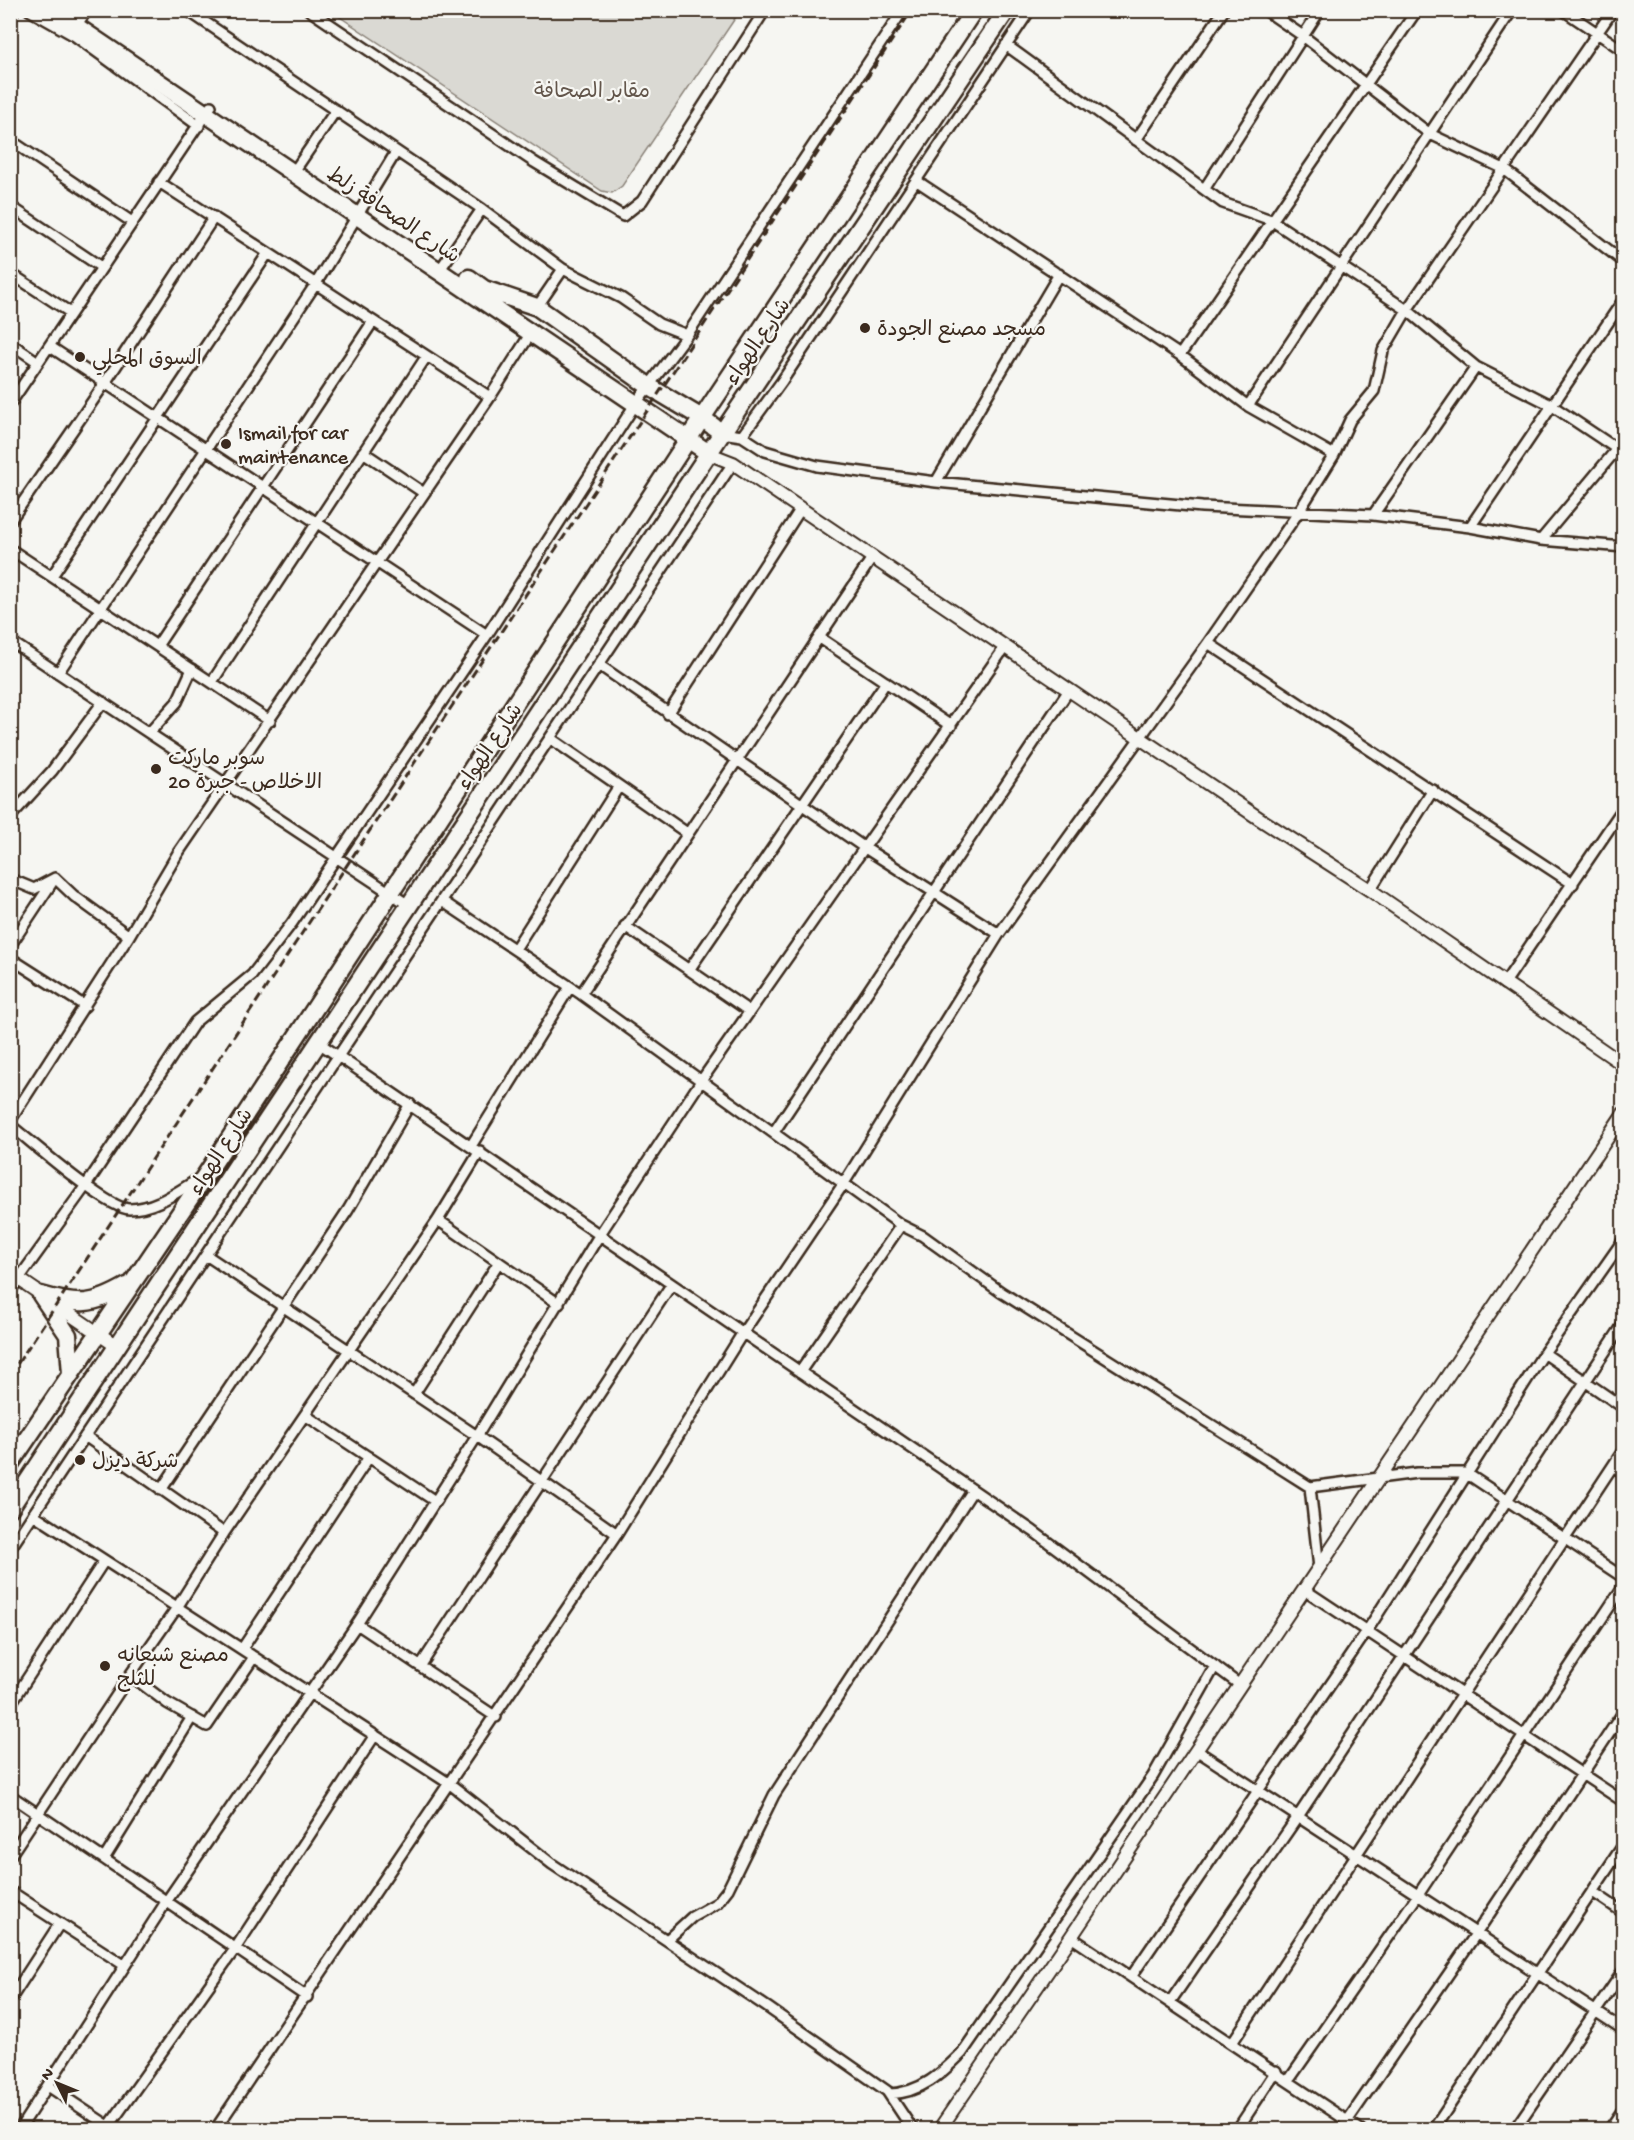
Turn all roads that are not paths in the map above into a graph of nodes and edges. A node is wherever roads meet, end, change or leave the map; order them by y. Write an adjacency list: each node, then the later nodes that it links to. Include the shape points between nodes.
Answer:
1 (14, 10): 18 (street)
2 (29, 10): 26 (street)
3 (52, 10): 19 (highway, شارع الصحافة زلط)
4 (187, 10): 25 (street)
5 (309, 10): 6 (street, via 534,162 623,216 642,201)
6 (765, 10)
7 (903, 10): 59 (street)
8 (974, 10): 74 (highway, شارع الهواء)
9 (1007, 10): 27 (highway, شارع الهواء)
10 (1030, 10): 22 (street)
11 (1224, 10): 30 (street)
12 (1265, 10): 21 (street)
13 (1320, 10): 21 (street)
14 (1417, 10): 24 (street)
15 (1512, 10): 28 (street)
16 (1563, 10): 20 (street)
17 (1613, 10): 20 (street)
18 (10, 16)
19 (79, 16): 26 (highway, شارع الصحافة زلط)
20 (1598, 34): 23 (street); 34 (street)
21 (1303, 36): 24 (street); 37 (street)
22 (1006, 45): 30 (street); 31 (street)
23 (1623, 51)
24 (1366, 86): 28 (street); 42 (street)
25 (336, 110): 32 (street); 33 (street)
26 (206, 115): 33 (highway, شارع الصحافة زلط); 36 (street)
27 (926, 132): 31 (street); 75 (highway, شارع الهواء)
28 (1430, 134): 34 (street); 47 (street)
29 (10, 140): 43 (street)
30 (1136, 140): 37 (street)
31 (942, 142): 35 (street)
32 (396, 152): 39 (street); 40 (street)
33 (296, 169): 40 (highway, شارع الصحافة زلط)
34 (1504, 170): 45 (street); 55 (street)
35 (917, 181): 51 (street); 76 (street)
36 (159, 182): 41 (street); 43 (street)
37 (1205, 188): 42 (street, via 1223,203)
38 (10, 206): 48 (street)
39 (482, 209): 46 (street); 49 (street)
40 (360, 212): 46 (highway, شارع الصحافة زلط); 52 (street)
41 (214, 217): 44 (street); 66 (street)
42 (1271, 220): 47 (street); 62 (street)
43 (132, 222): 48 (street)
44 (268, 253): 52 (street); 73 (street)
45 (1623, 262)
46 (441, 266): 54 (highway, شارع الصحافة زلط, via 484,289); 58 (highway, شارع الصحافة زلط)
47 (1340, 266): 55 (street); 72 (street)
48 (101, 267): 56 (street)
49 (563, 269): 54 (street); 59 (street, via 621,298 659,324)
50 (10, 273): 56 (street)
51 (1059, 274): 62 (street); 83 (street)
52 (315, 285): 57 (street); 78 (street)
53 (1623, 299): 71 (street)
54 (537, 307): 67 (highway, شارع الصحافة زلط)
55 (1407, 310): 65 (street); 81 (street, via 1383,351 1374,391 1350,420)
56 (71, 313): 61 (street)
57 (372, 323): 63 (street); 84 (street)
58 (531, 333): 68 (street); 69 (highway, شارع الصحافة زلط)
59 (687, 335): 67 (street)
60 (10, 344): 64 (street)
61 (49, 346): 64 (street); 66 (street)
62 (1180, 354): 72 (street)
63 (426, 357): 68 (street); 79 (street)
64 (38, 362): 70 (street)
65 (1476, 367): 71 (street); 88 (street)
66 (105, 384): 73 (street); 89 (street)
67 (650, 387): 69 (street); 74 (highway, شارع الصحافة زلط)
68 (490, 397): 85 (street)
69 (636, 403): 77 (highway, شارع الصحافة زلط); 99 (street)
70 (10, 404)
71 (1551, 405): 91 (street); 92 (street, via 1617,448)
72 (1248, 406): 81 (street)
73 (157, 417): 78 (street); 97 (street)
74 (702, 418): 75 (highway, شارع الصحافة زلط); 77 (highway, شارع الهواء)
75 (722, 434): 76 (street); 80 (highway, شارع الهواء)
76 (742, 436): 83 (street, via 765,452 817,466)
77 (689, 439): 80 (highway, شارع الصحافة زلط); 135 (highway, شارع الهواء)
78 (207, 448): 84 (street); 98 (street)
79 (363, 452): 85 (street); 90 (street)
80 (710, 454): 82 (street); 137 (highway, شارع الهواء)
81 (1334, 455): 87 (street)
82 (733, 463): 86 (street); 106 (street)
83 (936, 482): 87 (street)
84 (262, 486): 90 (street); 103 (street)
85 (424, 493): 96 (street)
86 (800, 510): 95 (street); 113 (street)
87 (1298, 513): 88 (street); 102 (street)
88 (1373, 515): 91 (street)
89 (10, 520)
90 (317, 522): 96 (street); 109 (street)
91 (1470, 527): 92 (street)
92 (1541, 540): 93 (street)
93 (1623, 547)
94 (10, 549): 97 (street)
95 (872, 558): 100 (street); 104 (street)
96 (378, 562): 99 (street); 114 (street)
97 (52, 576): 98 (street)
98 (102, 609): 103 (street); 108 (street)
99 (487, 635): 129 (street)
100 (820, 638): 110 (street); 119 (street)
101 (13, 642): 105 (street); 108 (street)
102 (1208, 643): 117 (street); 122 (street)
103 (157, 646): 107 (street)
104 (1005, 647): 111 (street); 115 (street)
105 (10, 654)
106 (599, 665): 113 (street); 118 (street)
107 (192, 669): 109 (street); 116 (street, via 177,702)
108 (58, 672): 112 (street)
109 (213, 682): 114 (street)
110 (886, 682): 115 (street); 123 (street)
111 (1070, 690): 117 (street); 134 (street)
112 (103, 702): 116 (street); 125 (street, via 52,771)
113 (668, 714): 119 (street)
114 (270, 721): 120 (street)
115 (951, 726): 128 (street)
116 (150, 732): 120 (street)
117 (1139, 737): 133 (street); 139 (street)
118 (550, 738): 121 (street); 136 (street)
119 (736, 760): 123 (street); 127 (street)
120 (226, 783): 129 (street); 140 (street, via 178,853)
121 (619, 786): 127 (street); 142 (street)
122 (1433, 790): 132 (street); 133 (street)
123 (802, 805): 128 (street); 144 (street)
124 (1623, 807): 126 (street)
125 (10, 817)
126 (1619, 823): 132 (street)
127 (687, 833): 138 (street)
128 (865, 848): 134 (street); 149 (street)
129 (337, 857): 135 (street); 161 (street, via 252,975 195,1022)
130 (55, 878): 131 (street, via 34,889); 140 (street); 141 (street)
131 (10, 879)
132 (1573, 884): 145 (street)
133 (1370, 890): 145 (street)
134 (933, 891): 139 (street); 157 (street)
135 (389, 894): 137 (street); 159 (highway, شارع الهواء)
136 (442, 901): 142 (street); 151 (street)
137 (410, 906): 150 (highway, شارع الهواء)
138 (625, 926): 144 (street); 147 (street)
139 (999, 934): 160 (street)
140 (129, 936): 148 (street)
141 (10, 946)
142 (515, 949): 146 (street)
143 (10, 958): 148 (street)
144 (689, 970): 149 (street)
145 (1504, 984): 152 (street)
146 (570, 987): 147 (street); 158 (street)
147 (581, 994): 153 (street)
148 (85, 1006): 156 (street)
149 (750, 1011): 153 (street)
150 (319, 1043): 151 (street); 178 (highway, شارع الهواء)
151 (339, 1056): 154 (street); 166 (street)
152 (1623, 1065)
153 (701, 1081): 157 (street); 164 (street)
154 (410, 1104): 158 (street); 174 (street, via 348,1210)
155 (1623, 1113): 195 (street)
156 (10, 1123): 161 (street)
157 (774, 1131): 160 (street)
158 (476, 1148): 162 (street); 164 (street)
159 (207, 1173): 161 (street, via 168,1198 131,1209 101,1198); 169 (highway, شارع الهواء)
160 (844, 1182): 163 (street); 177 (street)
161 (87, 1184): 168 (street)
162 (438, 1220): 167 (street); 179 (street)
163 (902, 1225): 181 (street); 197 (street)
164 (600, 1234): 170 (street); 173 (street)
165 (1623, 1239): 180 (street)
166 (206, 1255): 174 (street); 187 (street)
167 (499, 1262): 173 (street); 184 (street)
168 (15, 1276): 171 (street); 172 (street)
169 (130, 1284): 172 (highway, via 86,1304); 176 (highway, شارع الهواء)
170 (671, 1285): 177 (street); 196 (street)
171 (10, 1291)
172 (41, 1295): 176 (street); 182 (highway, via 68,1335)
173 (560, 1304): 188 (street)
174 (284, 1307): 179 (street); 198 (street)
175 (1623, 1323): 183 (street)
176 (99, 1333): 178 (street); 182 (highway, شارع الهواء)
177 (742, 1334): 181 (street); 205 (street)
178 (118, 1347): 202 (highway, شارع الهواء)
179 (349, 1350): 184 (street); 186 (street)
180 (1544, 1353): 183 (street); 193 (street)
181 (800, 1372): 199 (street)
182 (71, 1373): 191 (highway, شارع الهواء)
183 (1584, 1381): 185 (street); 200 (street)
184 (414, 1394): 188 (street)
185 (1623, 1408)
186 (305, 1415): 190 (street); 204 (street)
187 (85, 1436): 198 (street); 203 (street)
188 (477, 1436): 196 (street); 201 (street)
189 (1623, 1449): 192 (street)
190 (369, 1457): 201 (street); 216 (street)
191 (10, 1464)
192 (1613, 1466): 194 (street); 206 (street)
193 (1466, 1473): 195 (street); 200 (street); 215 (street)
194 (1623, 1473)
195 (1378, 1478): 197 (street); 209 (street)
196 (542, 1481): 205 (street); 219 (street)
197 (1310, 1487): 209 (street)
198 (161, 1490): 204 (street)
199 (973, 1490): 220 (street); 251 (street, via 774,1795 728,1889 717,1903 692,1917)
200 (1507, 1500): 206 (street); 218 (street)
201 (435, 1501): 214 (street)
202 (10, 1508)
203 (33, 1514): 207 (street); 208 (street)
204 (224, 1533): 213 (street)
205 (617, 1534): 228 (street)
206 (1565, 1539): 210 (street); 224 (street)
207 (10, 1549)
208 (104, 1561): 213 (street); 225 (street)
209 (1318, 1569): 212 (street)
210 (1623, 1578)
211 (1623, 1585): 230 (street)
212 (1305, 1590): 215 (street); 222 (street)
213 (177, 1609): 216 (street); 221 (street)
214 (357, 1624): 219 (street); 223 (street)
215 (1367, 1631): 218 (street); 234 (street)
216 (242, 1649): 217 (street)
217 (254, 1657): 223 (street); 227 (street, via 207,1726)
218 (1404, 1657): 224 (street); 238 (street)
219 (421, 1665): 228 (street)
220 (1215, 1666): 222 (street); 266 (street, via 1153,1776 962,2053 923,2086)
221 (130, 1675): 227 (street); 237 (street)
222 (1240, 1685): 231 (street)
223 (310, 1693): 229 (street); 246 (street)
224 (1461, 1694): 230 (street); 240 (street)
225 (10, 1705)
226 (1623, 1711): 232 (street)
227 (192, 1717): 242 (street)
228 (496, 1718): 233 (street)
229 (375, 1735): 233 (street); 252 (street)
230 (1523, 1737): 232 (street); 245 (street)
231 (1196, 1750): 234 (street); 250 (street)
232 (1582, 1775): 236 (street); 249 (street)
233 (450, 1784): 251 (street, via 552,1864); 257 (street)
234 (1258, 1792): 238 (street); 256 (street)
235 (10, 1795): 237 (street)
236 (1623, 1802)
237 (39, 1814): 241 (street); 242 (street)
238 (1297, 1818): 240 (street); 259 (street)
239 (1623, 1844): 244 (street)
240 (1357, 1855): 245 (street); 262 (street)
241 (10, 1856)
242 (104, 1859): 246 (street)
243 (10, 1891): 248 (street)
244 (1593, 1893): 247 (street); 255 (street)
245 (1418, 1895): 249 (street); 264 (street)
246 (166, 1902): 252 (street); 253 (street)
247 (1623, 1913)
248 (60, 1923): 253 (street); 258 (street)
249 (1476, 1934): 255 (street); 268 (street)
250 (1071, 1937): 256 (street); 273 (street)
251 (667, 1940): 266 (street)
252 (235, 1949): 257 (street); 269 (street)
253 (124, 1965): 265 (street)
254 (1623, 1970): 260 (street)
255 (1538, 1974): 260 (street); 276 (street)
256 (1131, 1977): 259 (street)
257 (307, 1997): 271 (street)
258 (10, 2000)
259 (1170, 2002): 262 (street)
260 (1595, 2011): 261 (street); 277 (street)
261 (1623, 2030)
262 (1232, 2043): 263 (street)
263 (1276, 2072): 264 (street); 274 (street)
264 (1289, 2080): 268 (street)
265 (48, 2086): 269 (street); 270 (street)
266 (890, 2094): 272 (street)
267 (1623, 2108): 278 (street)
268 (1348, 2120): 275 (street)
269 (111, 2128)
270 (19, 2130)
271 (215, 2130)
272 (913, 2130)
273 (939, 2130)
274 (1237, 2130)
275 (1361, 2130)
276 (1433, 2130)
277 (1514, 2130)
278 (1609, 2130)

